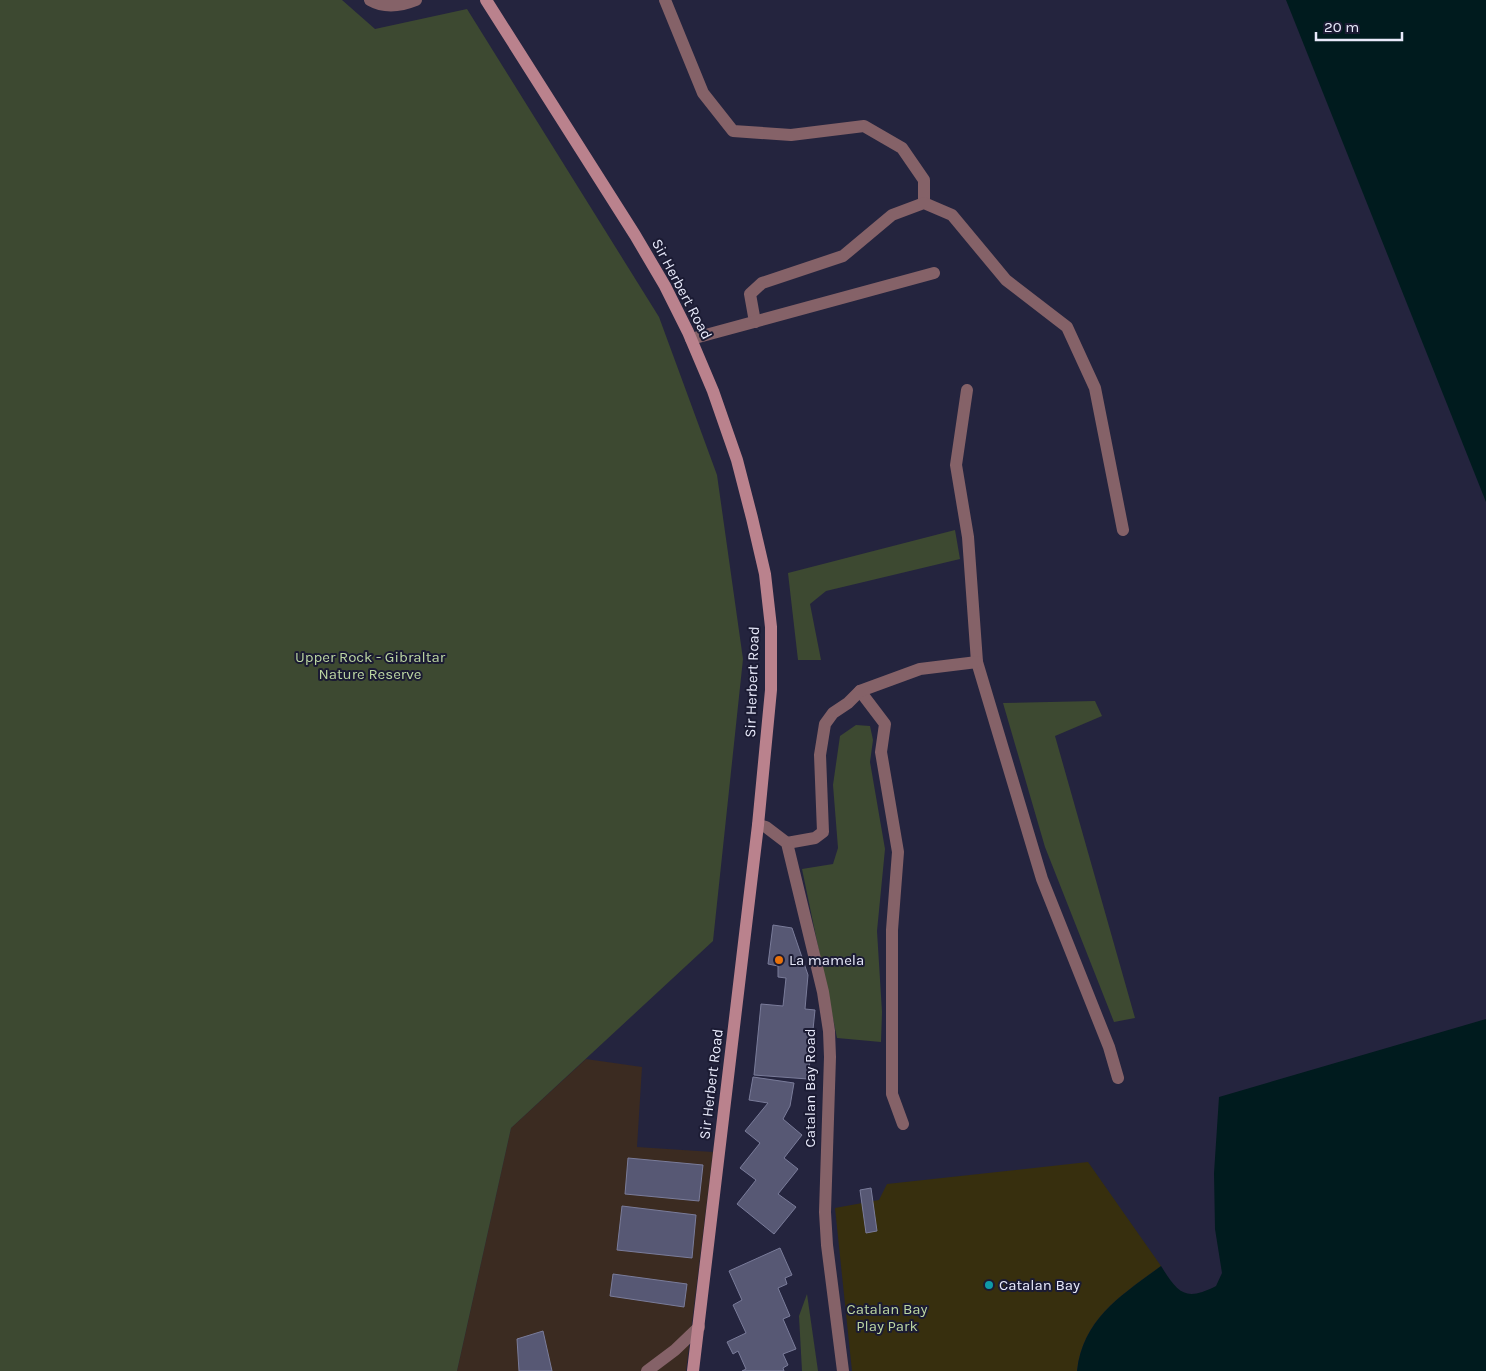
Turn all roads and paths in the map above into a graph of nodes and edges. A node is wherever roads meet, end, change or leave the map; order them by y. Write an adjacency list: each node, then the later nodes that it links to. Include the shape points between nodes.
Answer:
1 (370, 0): 2 (street, via 404,5)
2 (416, 0)
3 (486, 0): 8 (main road, Sir Herbert Road, via 635,235)
4 (665, 0): 5 (street, via 703,93 733,131 790,135 864,126 902,148 924,180)
5 (924, 203): 7 (street, via 892,215 843,256 762,283 750,294); 10 (street, via 952,215 1006,280 1067,327 1095,388)
6 (934, 273): 7 (street)
7 (755, 322): 8 (street)
8 (691, 339): 13 (main road, Sir Herbert Road, via 737,460 764,574 771,627 771,690)
9 (967, 390): 11 (street, via 956,465 968,538)
10 (1123, 530)
11 (977, 662): 12 (street, via 920,669); 15 (street, via 1042,879 1109,1047)
12 (860, 691): 14 (street, via 833,713 825,724 820,756 823,832 815,838); 16 (street, via 885,724 881,752 898,852 892,930 892,1094)
13 (758, 826): 14 (street, via 766,827); 17 (main road, Sir Herbert Road)
14 (787, 843): 20 (street, Catalan Bay Road, via 823,992 829,1031 825,1212)
15 (1118, 1078)
16 (903, 1124)
17 (699, 1327): 18 (street, via 675,1350); 19 (main road, Sir Herbert Road)
18 (645, 1370)
19 (693, 1371)
20 (843, 1371)

